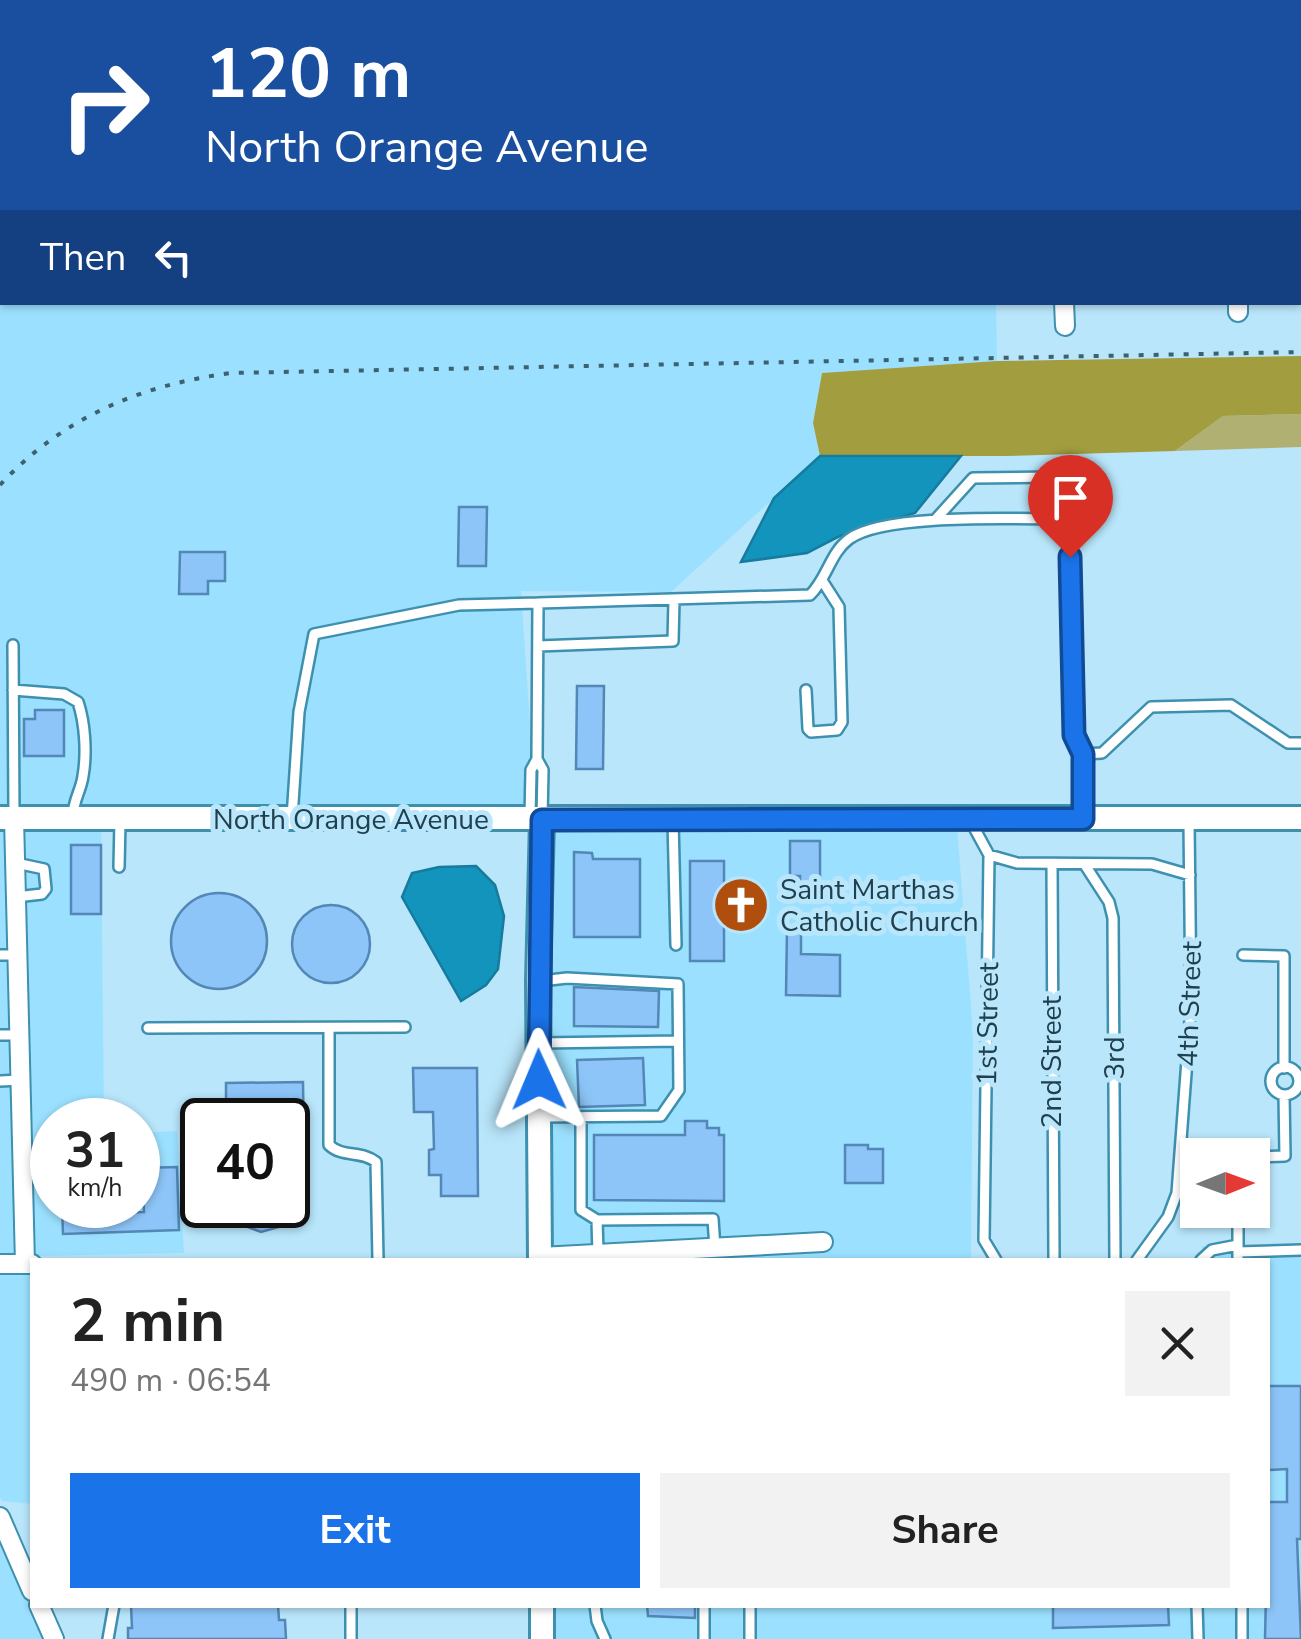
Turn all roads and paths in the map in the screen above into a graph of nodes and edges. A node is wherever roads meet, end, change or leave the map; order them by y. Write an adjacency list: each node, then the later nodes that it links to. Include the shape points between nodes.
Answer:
1 (1064, 305): 2 (street)
2 (1065, 326)
3 (1062, 518): 4 (lane); 4 (lane, via 1070,496 1054,476 973,478); 13 (lane, via 1072,583 1074,735)
4 (936, 520): 5 (lane, via 850,538)
5 (823, 582): 6 (lane, via 810,595); 11 (lane, via 839,606 837,730 808,729)
6 (674, 600): 7 (lane); 9 (lane, via 674,641)
7 (538, 604): 9 (lane); 17 (lane, via 459,605 314,634 299,712)
8 (13, 645): 10 (lane)
9 (538, 646): 22 (lane, via 537,760 543,770)
10 (13, 690): 14 (lane); 15 (lane, via 64,694 78,702 83,779)
11 (806, 690)
12 (1301, 743): 13 (lane, via 1288,743 1231,705 1151,707 1102,752)
13 (1083, 754): 21 (lane)
14 (7, 818): 15 (street, North Orange Avenue); 28 (street)
15 (73, 818): 16 (street, North Orange Avenue)
16 (120, 818): 17 (street, North Orange Avenue); 27 (lane)
17 (292, 818): 22 (street, North Orange Avenue)
18 (1189, 818): 19 (street, North Orange Avenue); 21 (street, North Orange Avenue); 29 (lane, 4th Street)
19 (1301, 818)
20 (970, 819): 21 (street, North Orange Avenue); 23 (street, North Orange Avenue); 24 (lane)
21 (1083, 819)
22 (536, 820): 23 (street, North Orange Avenue); 34 (street)
23 (674, 820): 31 (lane)
24 (989, 854): 25 (lane); 58 (lane, 1st Street, via 984,1240)
25 (1052, 864): 26 (lane); 59 (lane, 2nd Street)
26 (1084, 865): 29 (lane, via 1152,864); 60 (lane, 3rd, via 1113,918)
27 (119, 867)
28 (10, 869): 30 (street); 30 (lane, via 44,869 42,894)
29 (1190, 876): 61 (lane, 4th Street, via 1192,1006 1177,1193)
30 (16, 897): 32 (street)
31 (676, 945)
32 (9, 955): 35 (street)
33 (1243, 955): 42 (lane, via 1284,956)
34 (538, 981): 40 (lane, via 678,984); 41 (street)
35 (9, 991): 39 (street)
36 (405, 1026): 38 (lane)
37 (148, 1028): 38 (lane)
38 (329, 1028): 56 (lane, via 329,1145 376,1162)
39 (10, 1035): 43 (street)
40 (678, 1041): 41 (lane); 47 (lane, via 678,1090 660,1116)
41 (538, 1043): 46 (street)
42 (1284, 1068): 45 (lane, via 1271,1082); 45 (lane, via 1294,1071 1298,1084)
43 (20, 1080): 44 (lane); 64 (street)
44 (0, 1081)
45 (1284, 1095): 48 (lane, via 1285,1156)
46 (539, 1117): 47 (lane); 57 (street)
47 (580, 1117): 49 (lane, via 581,1210)
48 (1270, 1156)
49 (596, 1220): 51 (lane, via 713,1219); 55 (lane)
50 (822, 1242): 54 (street)
51 (715, 1248): 54 (street); 55 (street)
52 (1301, 1250): 53 (lane)
53 (1238, 1252): 62 (lane, via 1212,1250)
54 (754, 1253)
55 (598, 1254): 57 (street)
56 (378, 1258)
57 (540, 1258)
58 (993, 1258)
59 (1054, 1258)
60 (1115, 1258)
61 (1138, 1258)
62 (1203, 1258)
63 (0, 1264): 64 (street)
64 (28, 1264)
65 (0, 1517): 66 (street)
66 (30, 1586)
67 (40, 1608): 76 (street)
68 (113, 1608): 77 (lane)
69 (351, 1608): 78 (lane)
70 (542, 1608): 79 (street)
71 (595, 1608): 80 (lane)
72 (704, 1608): 81 (lane)
73 (750, 1608): 82 (lane)
74 (1197, 1608): 83 (lane)
75 (1242, 1608): 84 (lane)
76 (54, 1639)
77 (108, 1639)
78 (350, 1639)
79 (542, 1639)
80 (605, 1639)
81 (704, 1639)
82 (750, 1639)
83 (1198, 1639)
84 (1242, 1639)

